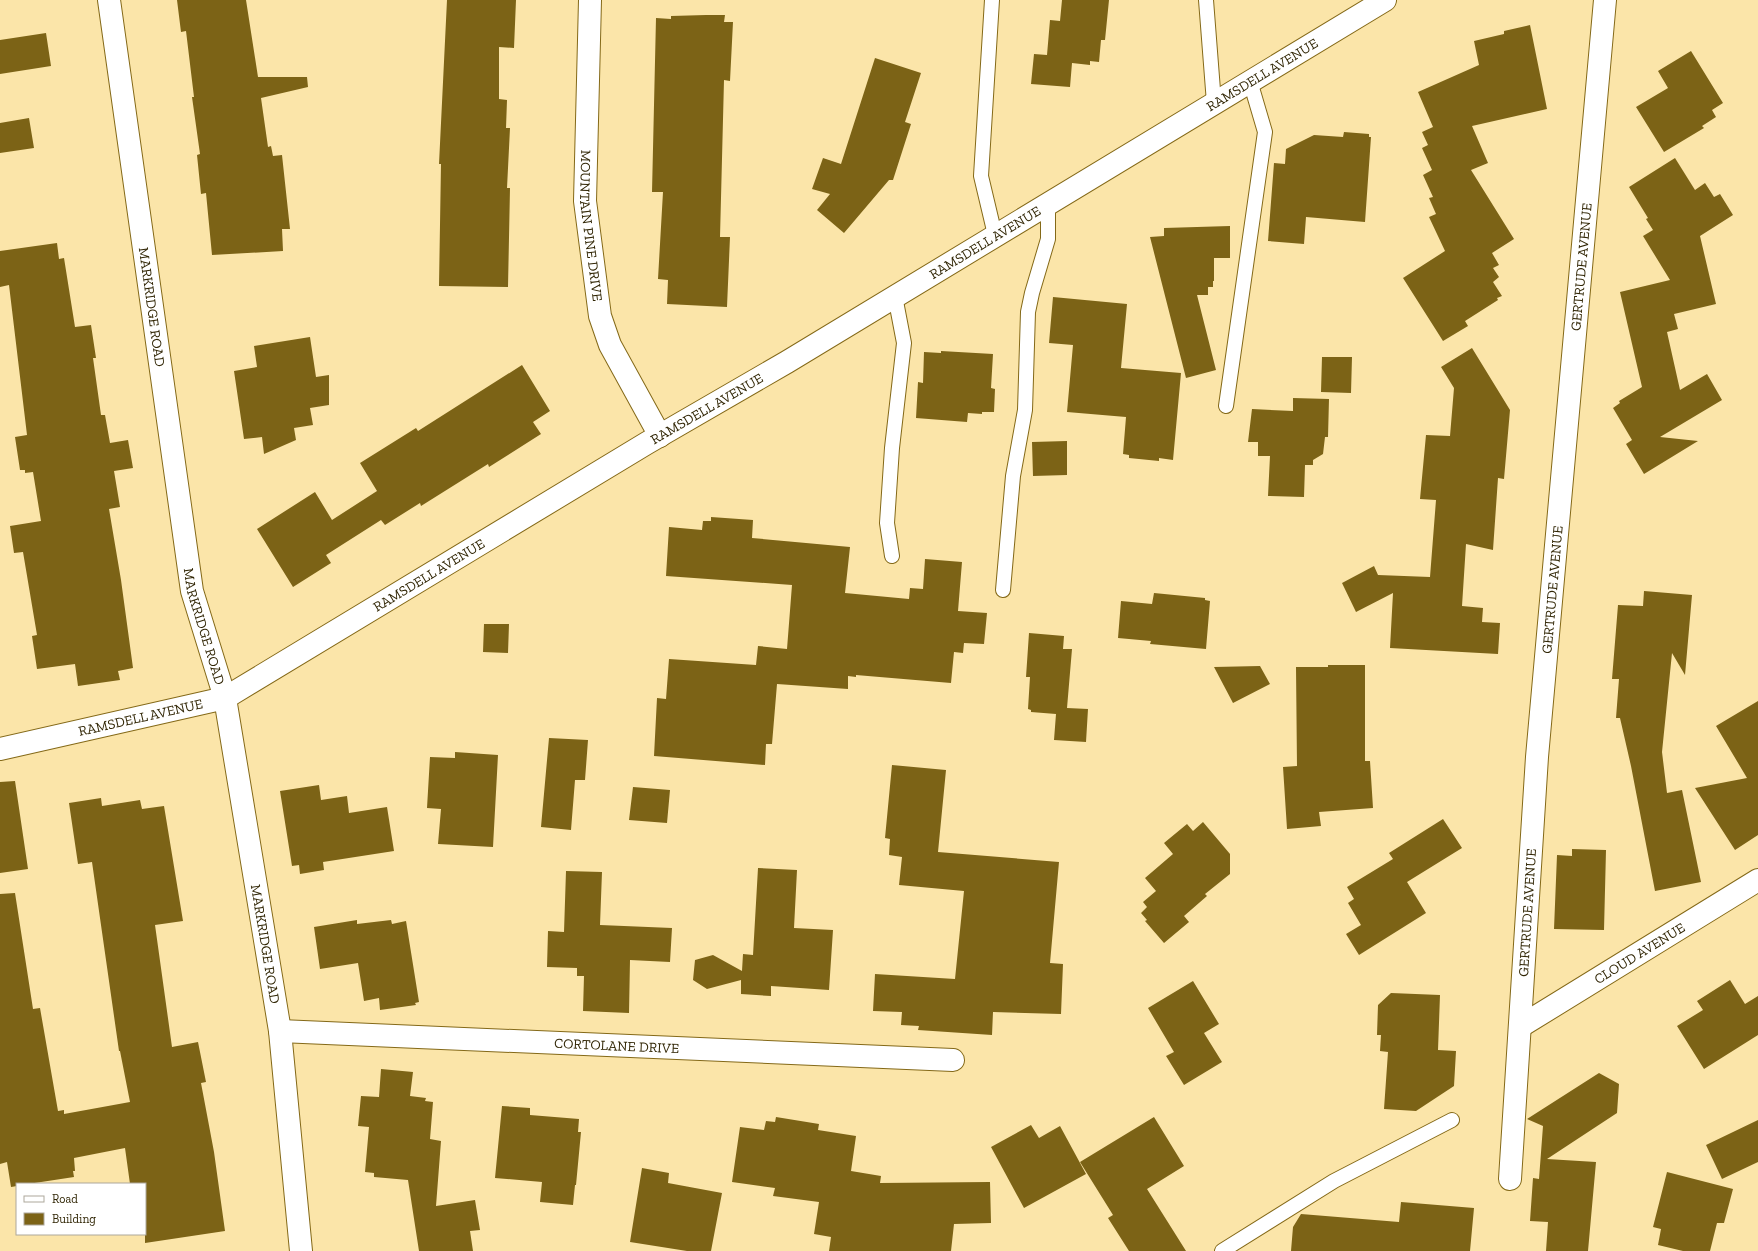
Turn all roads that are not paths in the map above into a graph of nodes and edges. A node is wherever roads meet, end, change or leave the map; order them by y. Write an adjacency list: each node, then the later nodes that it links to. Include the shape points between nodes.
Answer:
1 (109, 0): 16 (street, MARKRIDGE ROAD, via 192,590)
2 (590, 0): 13 (street, MOUNTAIN PINE DRIVE, via 585,201 600,316 610,345)
3 (992, 0): 10 (lane, via 981,176)
4 (1206, 0): 8 (lane)
5 (1385, 0): 7 (street, RAMSDELL AVENUE)
6 (1605, 0): 19 (street, GERTRUDE AVENUE, via 1537,757)
7 (1250, 81): 8 (street, RAMSDELL AVENUE); 12 (lane, via 1265,132)
8 (1214, 103): 9 (street, RAMSDELL AVENUE)
9 (1048, 204): 10 (street, RAMSDELL AVENUE); 15 (lane, via 1048,239 1028,312 1025,410 1014,476)
10 (996, 236): 11 (street, RAMSDELL AVENUE)
11 (895, 296): 13 (street, RAMSDELL AVENUE); 14 (lane, via 904,342 892,448 887,523)
12 (1226, 406)
13 (660, 436): 16 (street, RAMSDELL AVENUE)
14 (892, 556)
15 (1003, 590)
16 (225, 698): 17 (street, RAMSDELL AVENUE); 20 (street, MARKRIDGE ROAD)
17 (0, 749)
18 (1758, 880): 19 (street, CLOUD AVENUE)
19 (1521, 1026): 23 (street, GERTRUDE AVENUE)
20 (280, 1031): 21 (street, CORTOLANE DRIVE); 24 (street, MARKRIDGE ROAD)
21 (953, 1060)
22 (1452, 1120): 25 (lane, via 1334,1181)
23 (1510, 1179)
24 (301, 1251)
25 (1222, 1251)

